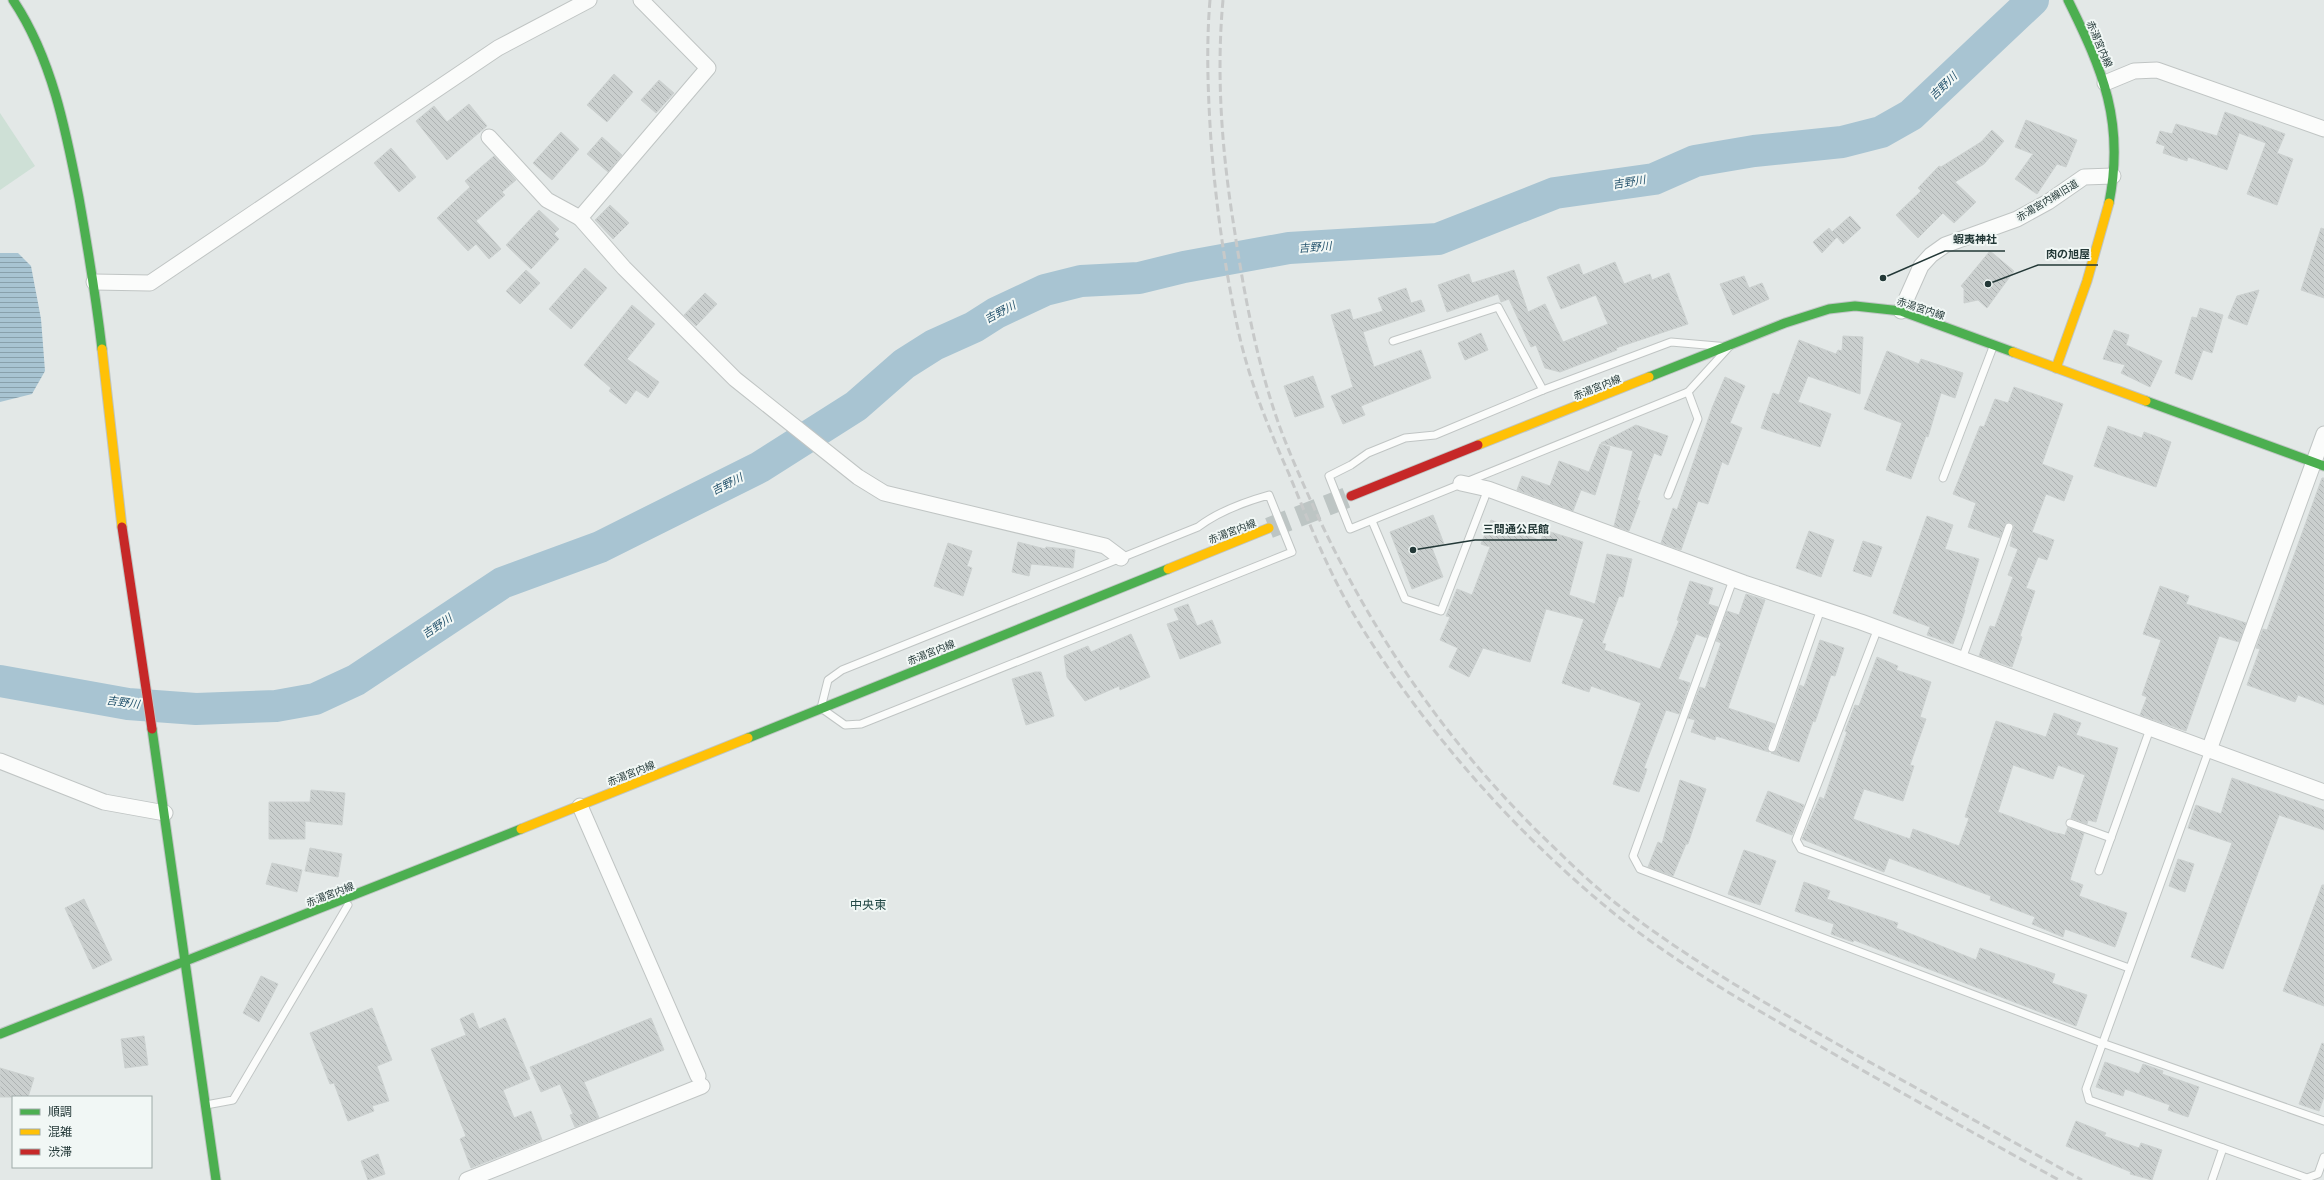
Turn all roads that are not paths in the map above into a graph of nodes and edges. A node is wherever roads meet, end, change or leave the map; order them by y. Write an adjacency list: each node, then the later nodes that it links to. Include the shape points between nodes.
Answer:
1 (13, 0): 10 (main road, via 25,18 50,82 69,147)
2 (589, 0): 10 (street, via 498,48 150,283)
3 (641, 0): 9 (street, via 708,68)
4 (2068, 0): 5 (main road, 赤湯宮内線)
5 (2105, 83): 6 (street, via 2134,71 2156,70); 8 (main road, 赤湯宮内線, via 2114,129)
6 (2324, 129)
7 (489, 137): 9 (street, via 547,200)
8 (2113, 176): 11 (street, 赤湯宮内線旧道, via 2084,177 2018,219 1945,245 1930,255 1921,266); 15 (main road, 赤湯宮内線, via 2104,225)
9 (580, 218): 28 (street, via 624,268 735,379 858,478 884,493 1105,546)
10 (94, 282): 40 (main road, via 126,558)
11 (1901, 311): 13 (main road, 赤湯宮内線); 14 (main road, 赤湯宮内線, via 1845,305 1785,323)
12 (1393, 340): 16 (lane, via 1498,307)
13 (1993, 345): 15 (main road, 赤湯宮内線); 20 (lane)
14 (1729, 347): 16 (lane, via 1671,342); 17 (lane); 24 (main road, 赤湯宮内線)
15 (2056, 368): 19 (main road)
16 (1543, 390): 25 (lane, via 1435,435 1405,438 1368,453 1351,466 1329,476 1350,529)
17 (1688, 392): 21 (lane); 23 (lane, via 1698,419)
18 (2324, 434): 19 (street)
19 (2319, 464): 36 (street)
20 (1943, 478)
21 (1461, 483): 22 (street); 25 (lane)
22 (1488, 489): 25 (lane, via 1441,611 1405,599); 29 (street)
23 (1668, 495)
24 (1351, 496)
25 (1372, 521)
26 (1269, 528): 33 (main road, 赤湯宮内線)
27 (2009, 528): 32 (lane)
28 (1121, 558): 33 (lane, via 842,670 828,680); 33 (lane, via 1198,527 1210,518 1246,502 1269,495 1292,552 861,724 845,725)
29 (1733, 580): 30 (street); 48 (lane, via 1633,856 1640,869)
30 (1821, 609): 31 (street); 35 (lane)
31 (1878, 628): 32 (street); 46 (lane, via 1796,840 1801,849)
32 (1962, 659): 34 (street)
33 (821, 708): 39 (main road, 赤湯宮内線)
34 (2150, 729): 36 (street); 42 (lane)
35 (1772, 748)
36 (2209, 750): 38 (street); 46 (lane)
37 (0, 761): 40 (street, via 104,802)
38 (2324, 792)
39 (580, 806): 44 (main road, 赤湯宮内線); 54 (street, via 700,1081)
40 (165, 813): 45 (main road)
41 (2070, 824): 42 (lane)
42 (2111, 838): 43 (lane)
43 (2099, 871)
44 (353, 897): 45 (main road, 赤湯宮内線); 49 (lane, via 233,1100)
45 (185, 961): 47 (main road, 赤湯宮内線); 49 (main road)
46 (2130, 968): 48 (lane)
47 (0, 1034)
48 (2102, 1043): 50 (lane); 51 (lane, via 2086,1089 2089,1100)
49 (206, 1105): 53 (main road)
50 (2324, 1121)
51 (2223, 1148): 52 (lane, via 2307,1178 2318,1174); 55 (lane)
52 (2324, 1156)
53 (216, 1180)
54 (467, 1180)
55 (2212, 1180)

